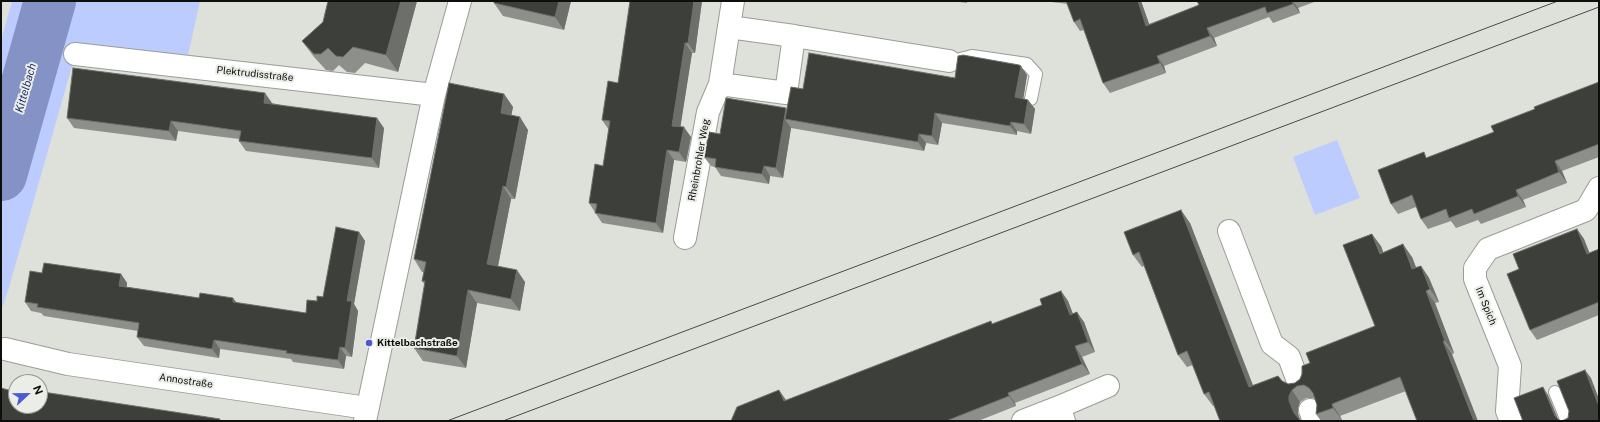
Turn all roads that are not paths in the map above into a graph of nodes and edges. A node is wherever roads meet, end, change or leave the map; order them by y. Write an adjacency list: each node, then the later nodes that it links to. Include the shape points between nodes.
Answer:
1 (460, 1): 8 (street)
2 (733, 1): 3 (street, Rheinbrohler Weg)
3 (729, 27): 4 (street); 7 (street, Rheinbrohler Weg)
4 (794, 36): 6 (street); 7 (street, via 786,93)
5 (75, 54): 8 (street, Plektrudisstraße)
6 (949, 61): 9 (lane, via 972,56 1027,64 1036,74)
7 (720, 84): 13 (street, Rheinbrohler Weg, via 708,112)
8 (434, 95): 19 (street)
9 (1031, 99)
10 (1599, 188): 11 (street, Im Spich)
11 (1592, 213): 21 (street, Im Spich, via 1488,249 1475,268 1475,280 1510,366 1507,411)
12 (1229, 231): 15 (street, via 1272,344 1289,357)
13 (686, 238)
14 (5, 349): 19 (street, Annostraße, via 68,364)
15 (1299, 384)
16 (1108, 386): 18 (street)
17 (1556, 392): 22 (lane)
18 (1062, 414): 20 (street)
19 (366, 415)
20 (1023, 421)
21 (1511, 421)
22 (1567, 421)

